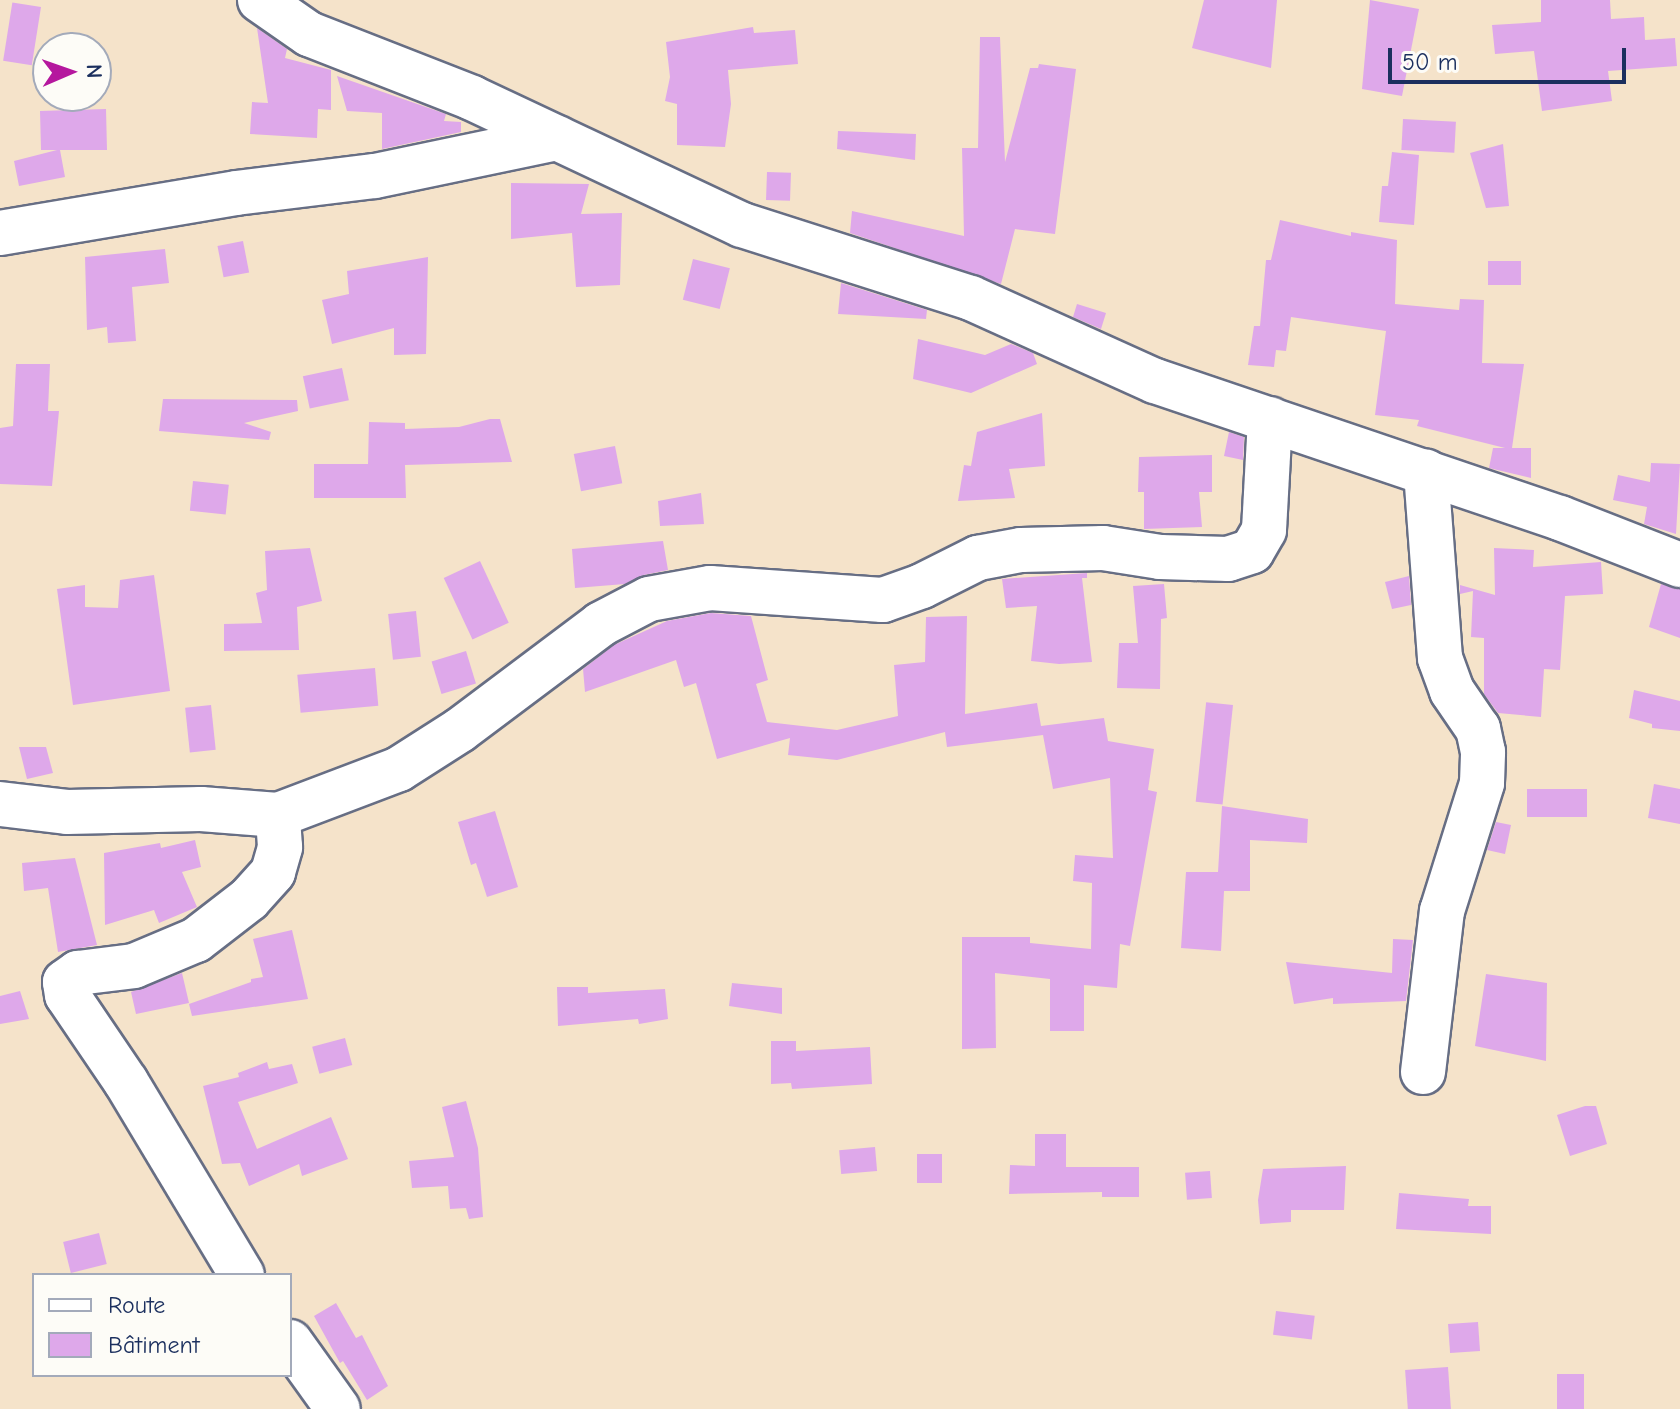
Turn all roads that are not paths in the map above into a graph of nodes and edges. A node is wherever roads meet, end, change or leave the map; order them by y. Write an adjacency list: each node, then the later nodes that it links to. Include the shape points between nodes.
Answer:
1 (260, 0): 2 (street, via 309,34 472,98)
2 (557, 138): 3 (street, via 375,176 236,193); 4 (street, via 742,225 971,298 1155,381)
3 (0, 233)
4 (1270, 419): 5 (street); 8 (street, via 1264,530 1252,551 1228,559 1103,548 1021,550 978,558 883,600 710,588 649,599 601,624 399,769)
5 (1426, 472): 6 (street); 9 (street, via 1440,658 1452,691 1478,729 1483,752 1482,783 1442,911)
6 (1680, 565)
7 (0, 804): 8 (street, via 67,812 201,809)
8 (278, 815): 10 (street, via 280,847 273,872 249,899 196,940 134,966 78,973 65,982 67,995)
9 (1423, 1072)
10 (241, 1273)
11 (292, 1345): 12 (street)
12 (338, 1409)

